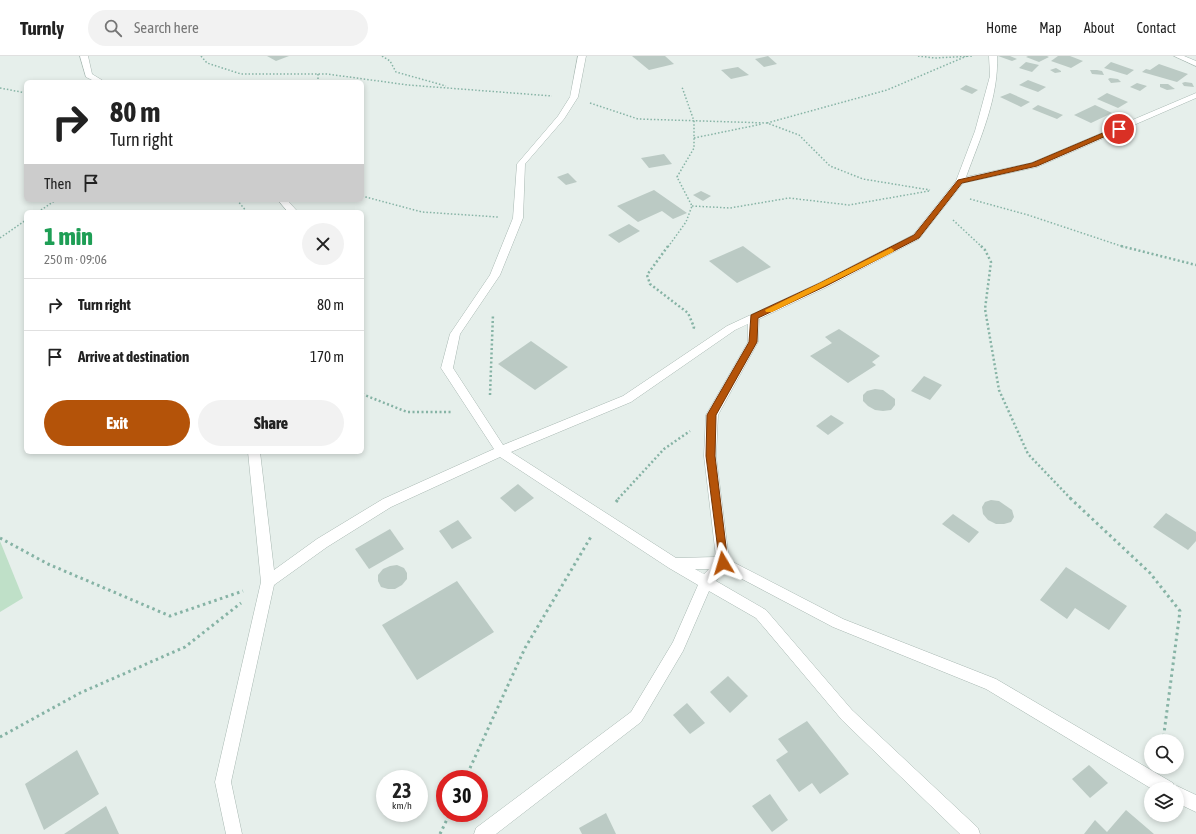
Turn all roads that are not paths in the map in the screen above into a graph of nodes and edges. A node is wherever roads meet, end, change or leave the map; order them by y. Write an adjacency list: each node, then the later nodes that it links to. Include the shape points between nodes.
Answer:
1 (84, 56): 6 (street, via 89,75)
2 (582, 56): 12 (street, via 574,97 561,117 521,164 518,218 495,275 455,334 446,368)
3 (993, 56): 8 (street, via 994,76 979,131)
4 (1178, 56): 5 (street)
5 (1196, 64)
6 (97, 80)
7 (1196, 95): 8 (street, via 1034,165)
8 (960, 181): 11 (street, via 916,237)
9 (284, 202): 10 (street)
10 (291, 210)
11 (754, 317): 12 (street, via 731,328 627,399); 14 (street, via 753,342 712,415 710,456)
12 (501, 451): 15 (street); 16 (street, via 387,503 322,543)
13 (254, 454): 16 (street)
14 (723, 563): 15 (street); 17 (street); 18 (street, via 838,623 992,684)
15 (674, 564): 17 (street)
16 (268, 582): 21 (street, via 223,782)
17 (706, 582): 22 (street, via 678,646 636,717); 23 (street, via 761,614 847,715)
18 (1155, 782)
19 (1184, 798): 20 (street)
20 (1196, 804)
21 (234, 834)
22 (482, 834)
23 (972, 834)

